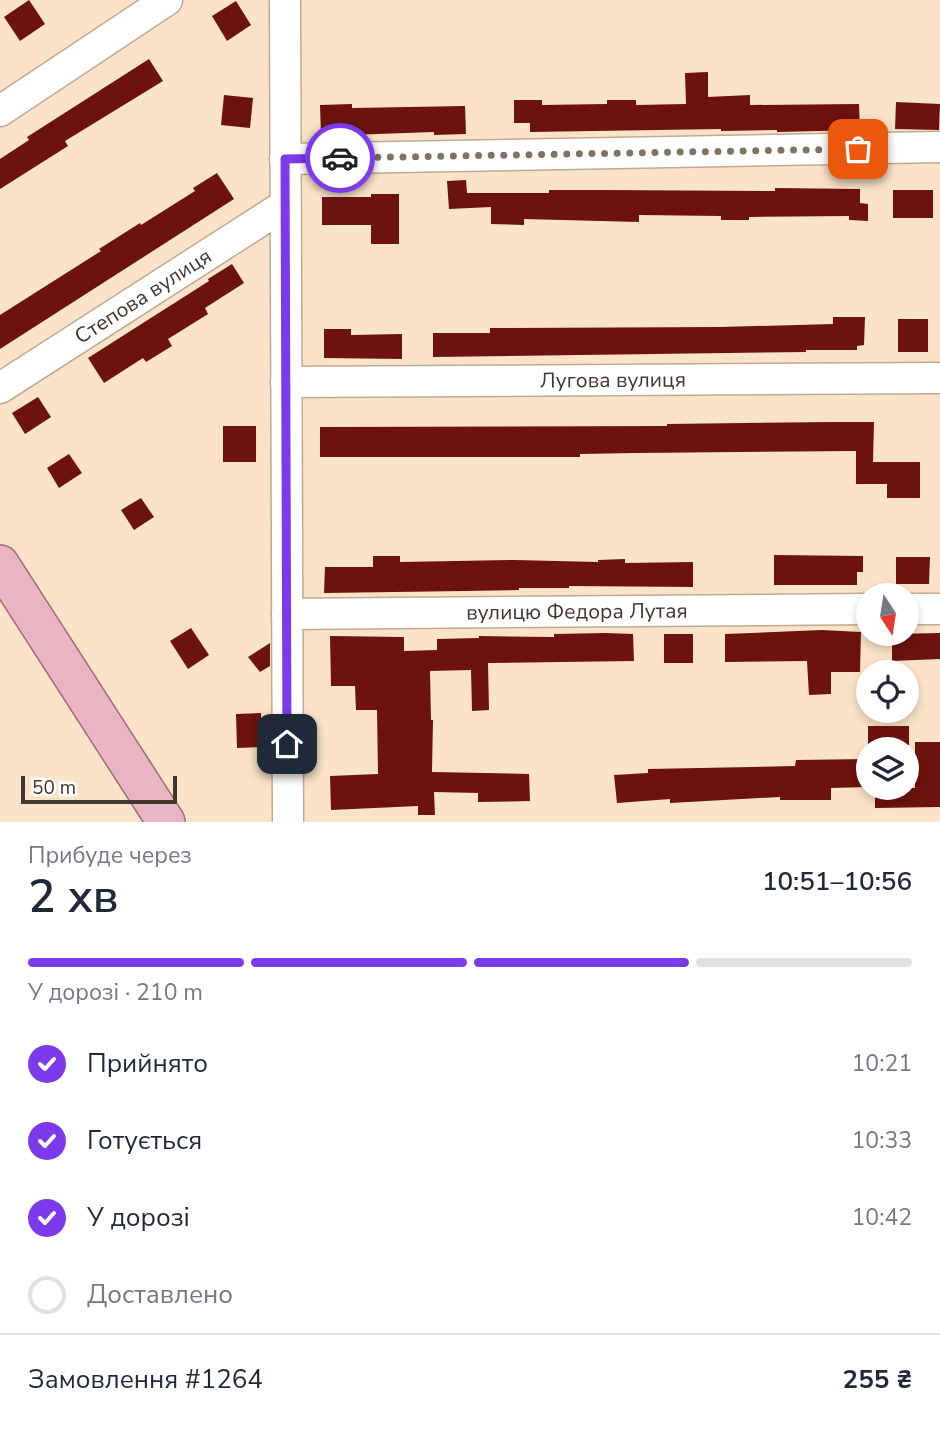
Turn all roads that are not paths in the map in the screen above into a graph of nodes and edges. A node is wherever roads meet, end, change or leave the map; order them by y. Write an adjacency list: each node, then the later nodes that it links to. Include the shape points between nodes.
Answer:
1 (167, 0): 3 (street)
2 (285, 0): 5 (street)
3 (0, 111)
4 (940, 147): 5 (street)
5 (285, 159): 6 (street)
6 (285, 205): 8 (street); 9 (street, Степова вулиця)
7 (940, 379): 8 (street, Лугова вулиця)
8 (286, 382): 14 (street)
9 (0, 387)
10 (0, 565): 15 (main road)
11 (856, 609): 14 (street, вулицю Федора Лутая)
12 (919, 609): 13 (street)
13 (940, 609)
14 (287, 614): 16 (street)
15 (166, 822)
16 (288, 822)

